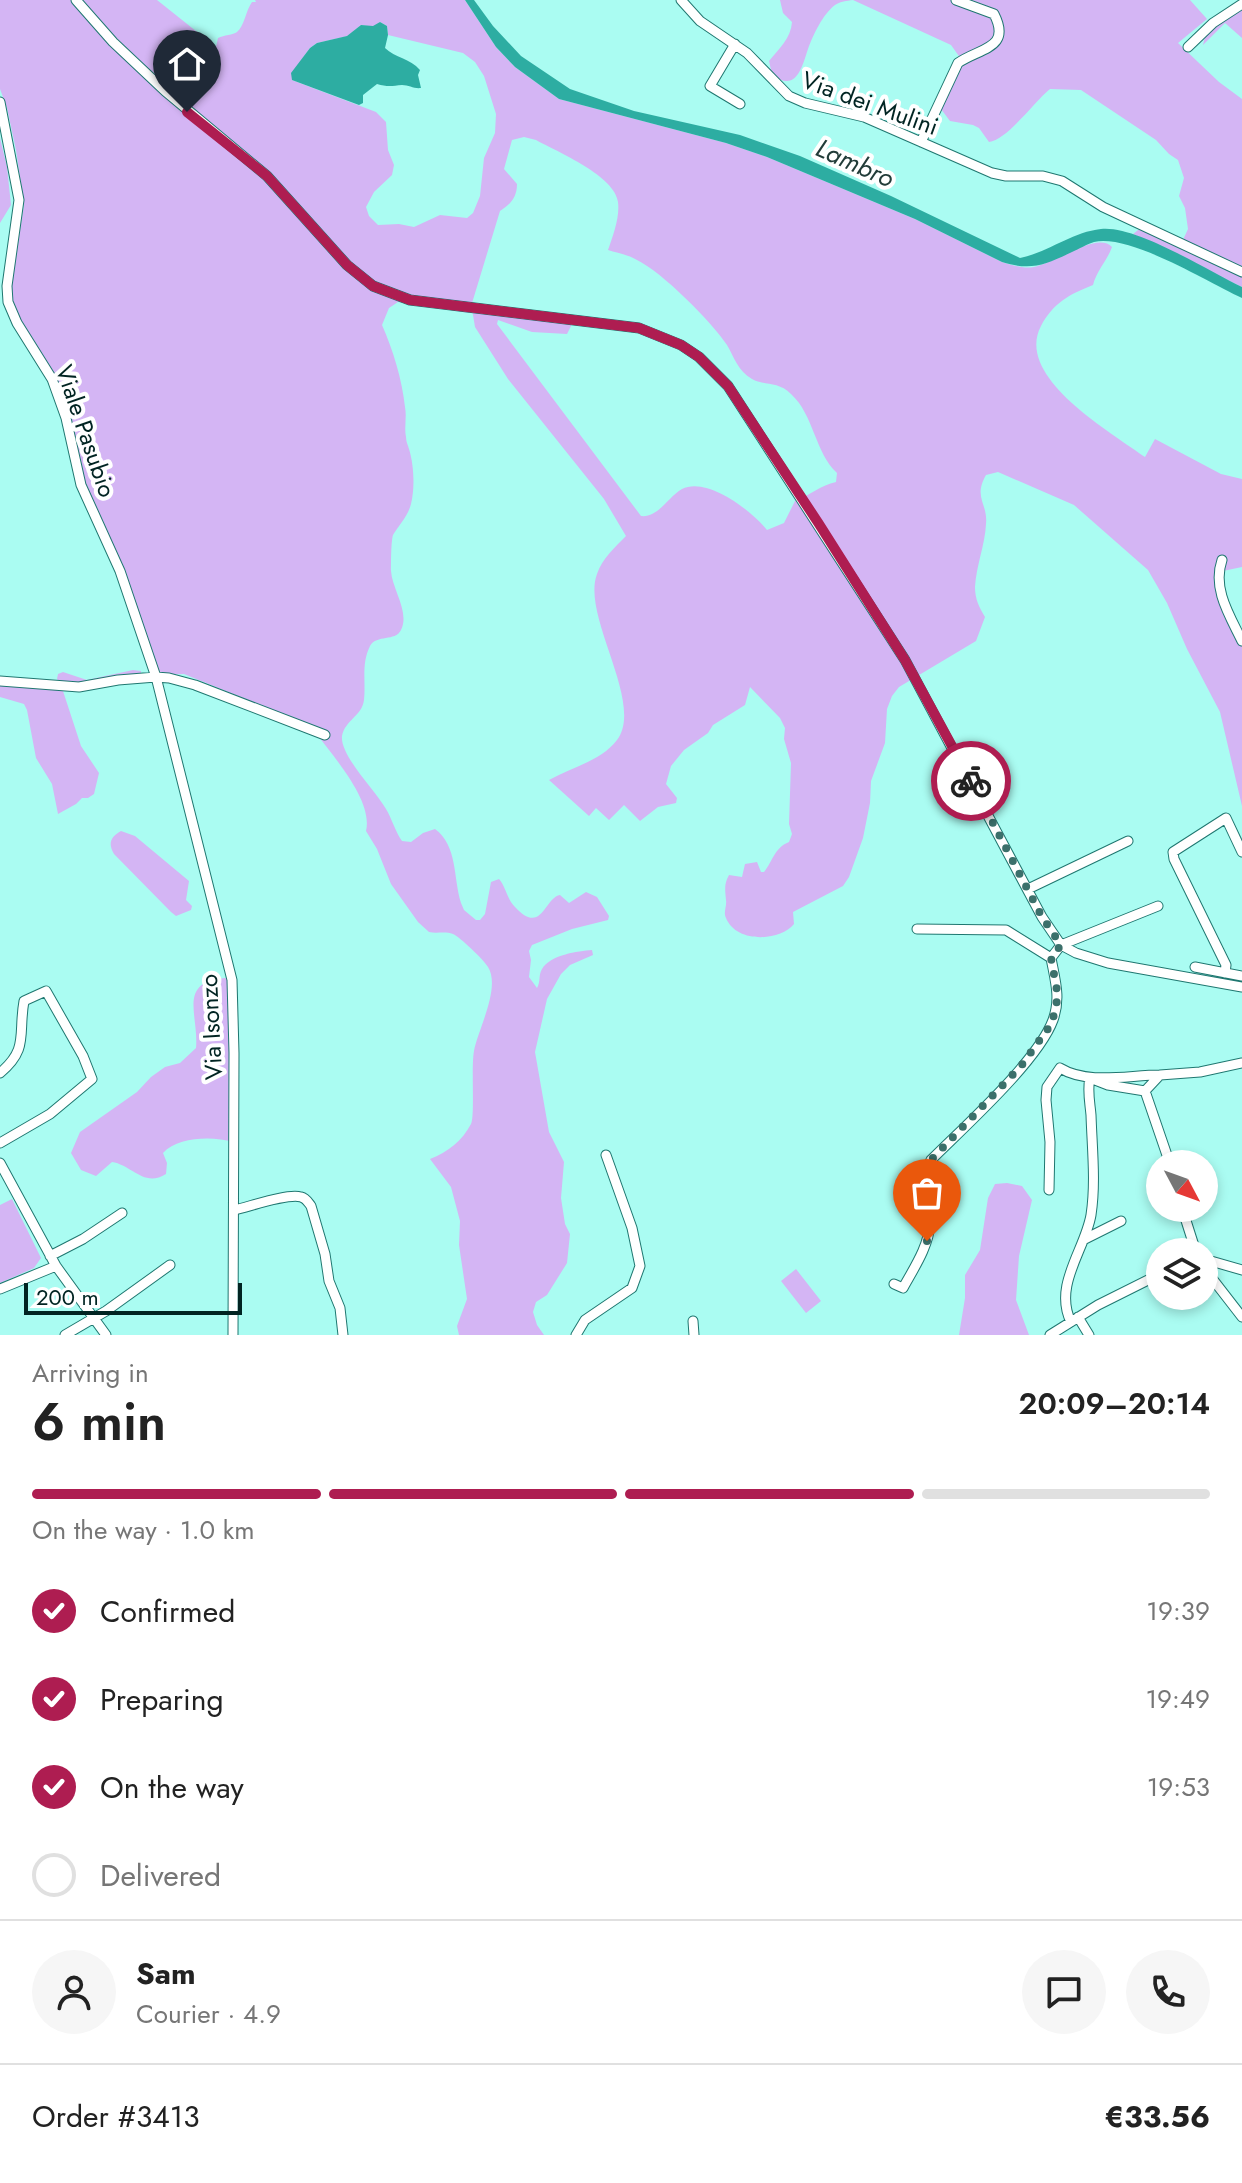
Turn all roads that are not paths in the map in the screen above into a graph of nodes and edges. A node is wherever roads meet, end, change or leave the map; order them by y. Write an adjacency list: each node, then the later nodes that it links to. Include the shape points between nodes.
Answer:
1 (76, 0): 18 (street, via 176,102 267,176 347,265 373,286 410,300 639,328 699,357 728,386 905,660)
2 (681, 0): 5 (street, Via dei Mulini, via 700,21)
3 (956, 0): 9 (street, via 994,14 999,35 987,50 958,63)
4 (1242, 4): 6 (street)
5 (735, 44): 8 (street, via 710,86); 9 (street, Via dei Mulini, via 789,96 864,117)
6 (1188, 47)
7 (0, 102): 13 (street, Viale Pasubio, via 19,200 8,302 52,379 81,485 120,571)
8 (740, 104)
9 (921, 142): 10 (street, Via dei Mulini, via 1006,176 1062,181 1103,207)
10 (1242, 272)
11 (1222, 560): 12 (street, via 1221,592)
12 (1242, 641)
13 (156, 677): 14 (street, via 79,687); 15 (street, via 195,685); 37 (street, Via Isonzo, via 232,980)
14 (0, 681)
15 (325, 735)
16 (1128, 841): 18 (street)
17 (1242, 852): 24 (street, via 1226,818 1173,852 1226,965)
18 (1026, 886): 21 (street)
19 (1158, 906): 21 (street)
20 (917, 929): 22 (street, via 1006,930)
21 (1061, 945): 22 (street); 24 (street, via 1108,963)
22 (1051, 958): 49 (street, via 1058,996 1052,1023 1021,1066 927,1168 927,1241 899,1286)
23 (1195, 967): 24 (street)
24 (1220, 976): 25 (street); 26 (street)
25 (1242, 976)
26 (1242, 987)
27 (1242, 1063): 29 (street)
28 (0, 1073): 32 (street, via 21,1049 24,1001 46,991 92,1079 50,1114)
29 (1160, 1075): 30 (street); 31 (street)
30 (1090, 1078): 31 (street); 36 (street, via 1060,1068 1047,1087); 40 (street, via 1092,1199)
31 (1145, 1091): 33 (street)
32 (0, 1143)
33 (1165, 1150)
34 (606, 1155): 58 (street, via 641,1258 638,1278 632,1288 585,1320)
35 (0, 1163): 41 (street)
36 (1049, 1190)
37 (234, 1210): 56 (street, Via Isonzo); 57 (street, via 288,1197 307,1200 340,1308)
38 (122, 1213): 41 (street)
39 (1121, 1221): 40 (street)
40 (1084, 1239): 52 (street, via 1066,1293)
41 (50, 1256): 44 (street)
42 (1218, 1263): 45 (street)
43 (170, 1265): 51 (street)
44 (56, 1266): 48 (street); 51 (street)
45 (1242, 1270)
46 (1146, 1281): 52 (street)
47 (1218, 1286): 50 (street)
48 (0, 1289)
49 (902, 1299)
50 (1242, 1317)
51 (92, 1318): 54 (street); 55 (street)
52 (1074, 1319): 60 (street); 61 (street)
53 (693, 1321): 59 (street)
54 (65, 1335)
55 (106, 1335)
56 (233, 1335)
57 (343, 1335)
58 (576, 1335)
59 (694, 1335)
60 (1050, 1335)
61 (1089, 1335)

